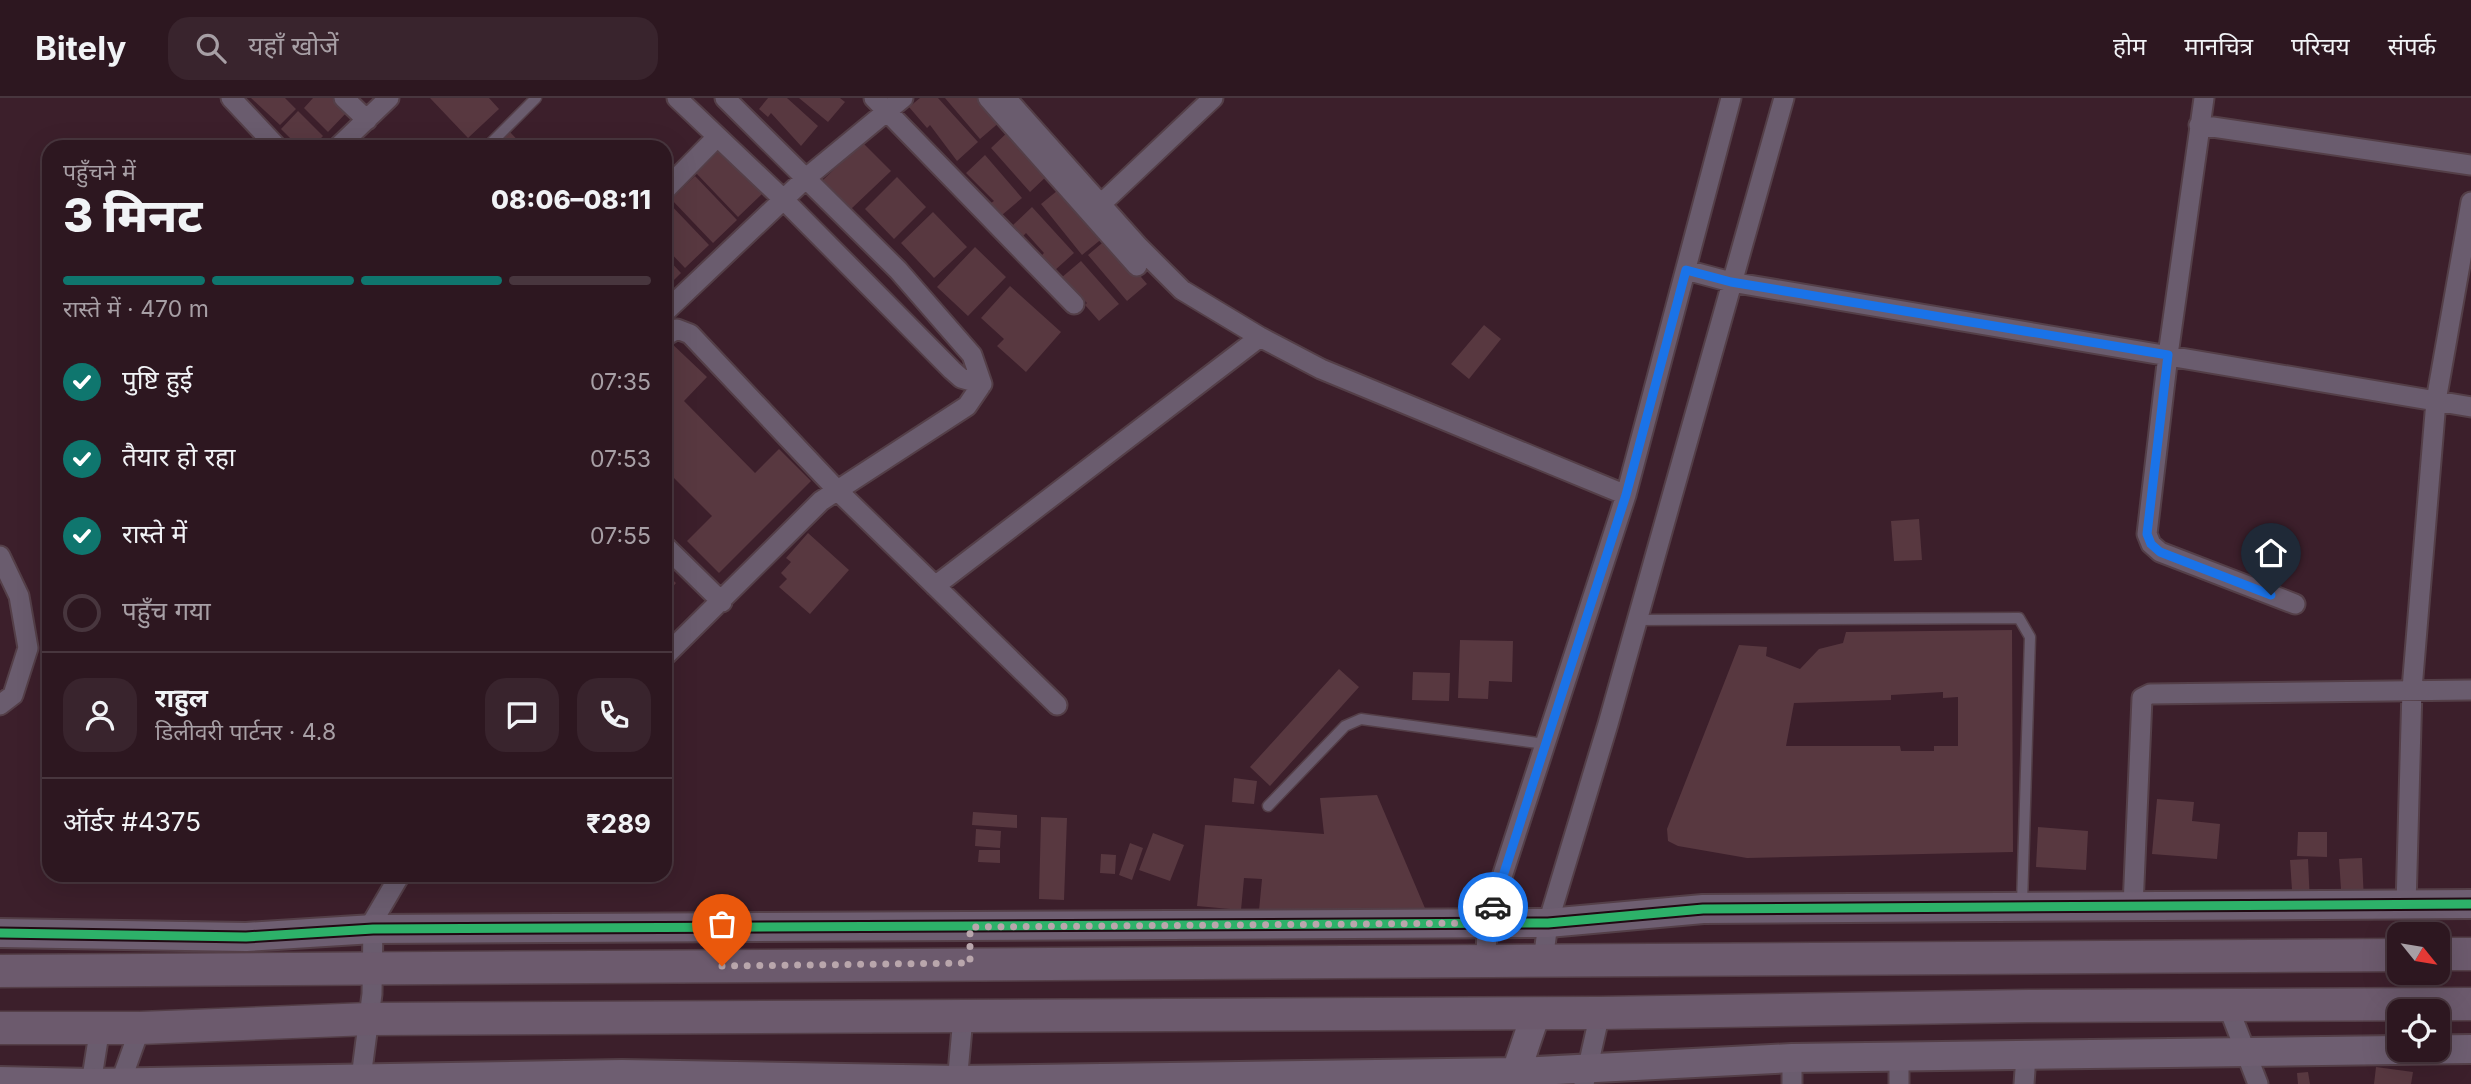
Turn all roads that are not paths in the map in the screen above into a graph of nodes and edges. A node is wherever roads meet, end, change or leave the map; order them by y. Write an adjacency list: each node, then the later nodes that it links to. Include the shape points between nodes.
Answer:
1 (231, 98): 18 (street)
2 (344, 98): 15 (street)
3 (389, 98): 15 (street)
4 (536, 98): 20 (lane)
5 (677, 98): 17 (street)
6 (725, 98): 22 (street)
7 (874, 98): 14 (street)
8 (988, 98): 27 (street)
9 (1006, 98): 26 (street)
10 (1213, 98): 26 (street)
11 (1731, 98): 29 (street)
12 (1784, 98): 30 (street)
13 (2204, 98): 16 (street)
14 (896, 105): 22 (street); 32 (street)
15 (367, 120): 19 (street)
16 (2199, 125): 21 (street); 36 (street)
17 (718, 137): 23 (street); 24 (street)
18 (270, 140)
19 (346, 140)
20 (494, 140)
21 (2471, 165)
22 (806, 178): 24 (street); 28 (street)
23 (672, 183)
24 (783, 199): 31 (street); 33 (street)
25 (2471, 202): 38 (street)
26 (1101, 204): 35 (street, via 1182,290)
27 (1138, 267)
28 (898, 270): 31 (street); 37 (street, via 972,355)
29 (1686, 270): 30 (street); 41 (street)
30 (1731, 282): 36 (street); 48 (street)
31 (877, 292): 37 (street, via 961,378)
32 (1074, 304)
33 (672, 305)
34 (672, 332): 40 (street, via 690,334)
35 (1260, 338): 41 (street, via 1321,369); 44 (street)
36 (2168, 355): 38 (street); 47 (street, via 2147,534 2151,544 2177,559)
37 (982, 384): 40 (street, via 968,406)
38 (2436, 401): 39 (street); 50 (street)
39 (2471, 407)
40 (838, 491): 44 (street); 46 (street, via 821,501)
41 (1626, 495): 54 (street)
42 (672, 553): 46 (street)
43 (0, 556): 45 (street)
44 (935, 586): 53 (street)
45 (10, 596): 52 (street, via 29,648 13,695)
46 (722, 602): 49 (street)
47 (2295, 604)
48 (1637, 620): 59 (lane, via 2019,618 2030,637); 62 (street)
49 (672, 649)
50 (2412, 689): 51 (street); 58 (street); 60 (street, via 2150,694 2142,698)
51 (2471, 690)
52 (0, 705)
53 (1056, 705)
54 (1545, 744): 55 (lane, via 1361,719 1345,726); 61 (street)
55 (1268, 806)
56 (396, 882): 64 (street, via 373,921)
57 (2471, 904): 58 (street)
58 (2406, 905): 60 (street)
59 (2022, 906): 60 (street); 62 (street, via 1703,909)
60 (2133, 907)
61 (1487, 923): 62 (street); 63 (street); 70 (street)
62 (1548, 923): 69 (street)
63 (970, 927): 64 (street); 71 (street)
64 (373, 929): 65 (street, via 246,937); 72 (street)
65 (0, 933)
66 (2450, 954): 67 (main road)
67 (2471, 954)
68 (2387, 955): 69 (main road)
69 (1543, 961): 70 (main road)
70 (1486, 962): 71 (main road)
71 (970, 963): 72 (main road)
72 (373, 968): 73 (main road); 79 (street)
73 (0, 971)
74 (2471, 1004): 75 (main road)
75 (2228, 1006): 77 (main road); 84 (street)
76 (1536, 1013): 77 (main road); 78 (main road); 90 (street)
77 (1600, 1013): 88 (street)
78 (963, 1017): 79 (main road); 92 (street)
79 (369, 1019): 82 (main road); 89 (street)
80 (100, 1027): 81 (main road); 82 (main road); 93 (street)
81 (0, 1028)
82 (140, 1028): 94 (street)
83 (2471, 1049): 84 (street)
84 (2245, 1054): 85 (street); 96 (street)
85 (2026, 1056): 86 (street); 95 (street)
86 (1899, 1070): 87 (street)
87 (1792, 1071): 88 (street)
88 (1586, 1076): 90 (street)
89 (361, 1078): 92 (street, via 622,1074); 94 (street)
90 (1514, 1078): 92 (street)
91 (0, 1081): 93 (street)
92 (957, 1082)
93 (91, 1083): 94 (street)
94 (120, 1083)
95 (2024, 1084)
96 (2258, 1084)

